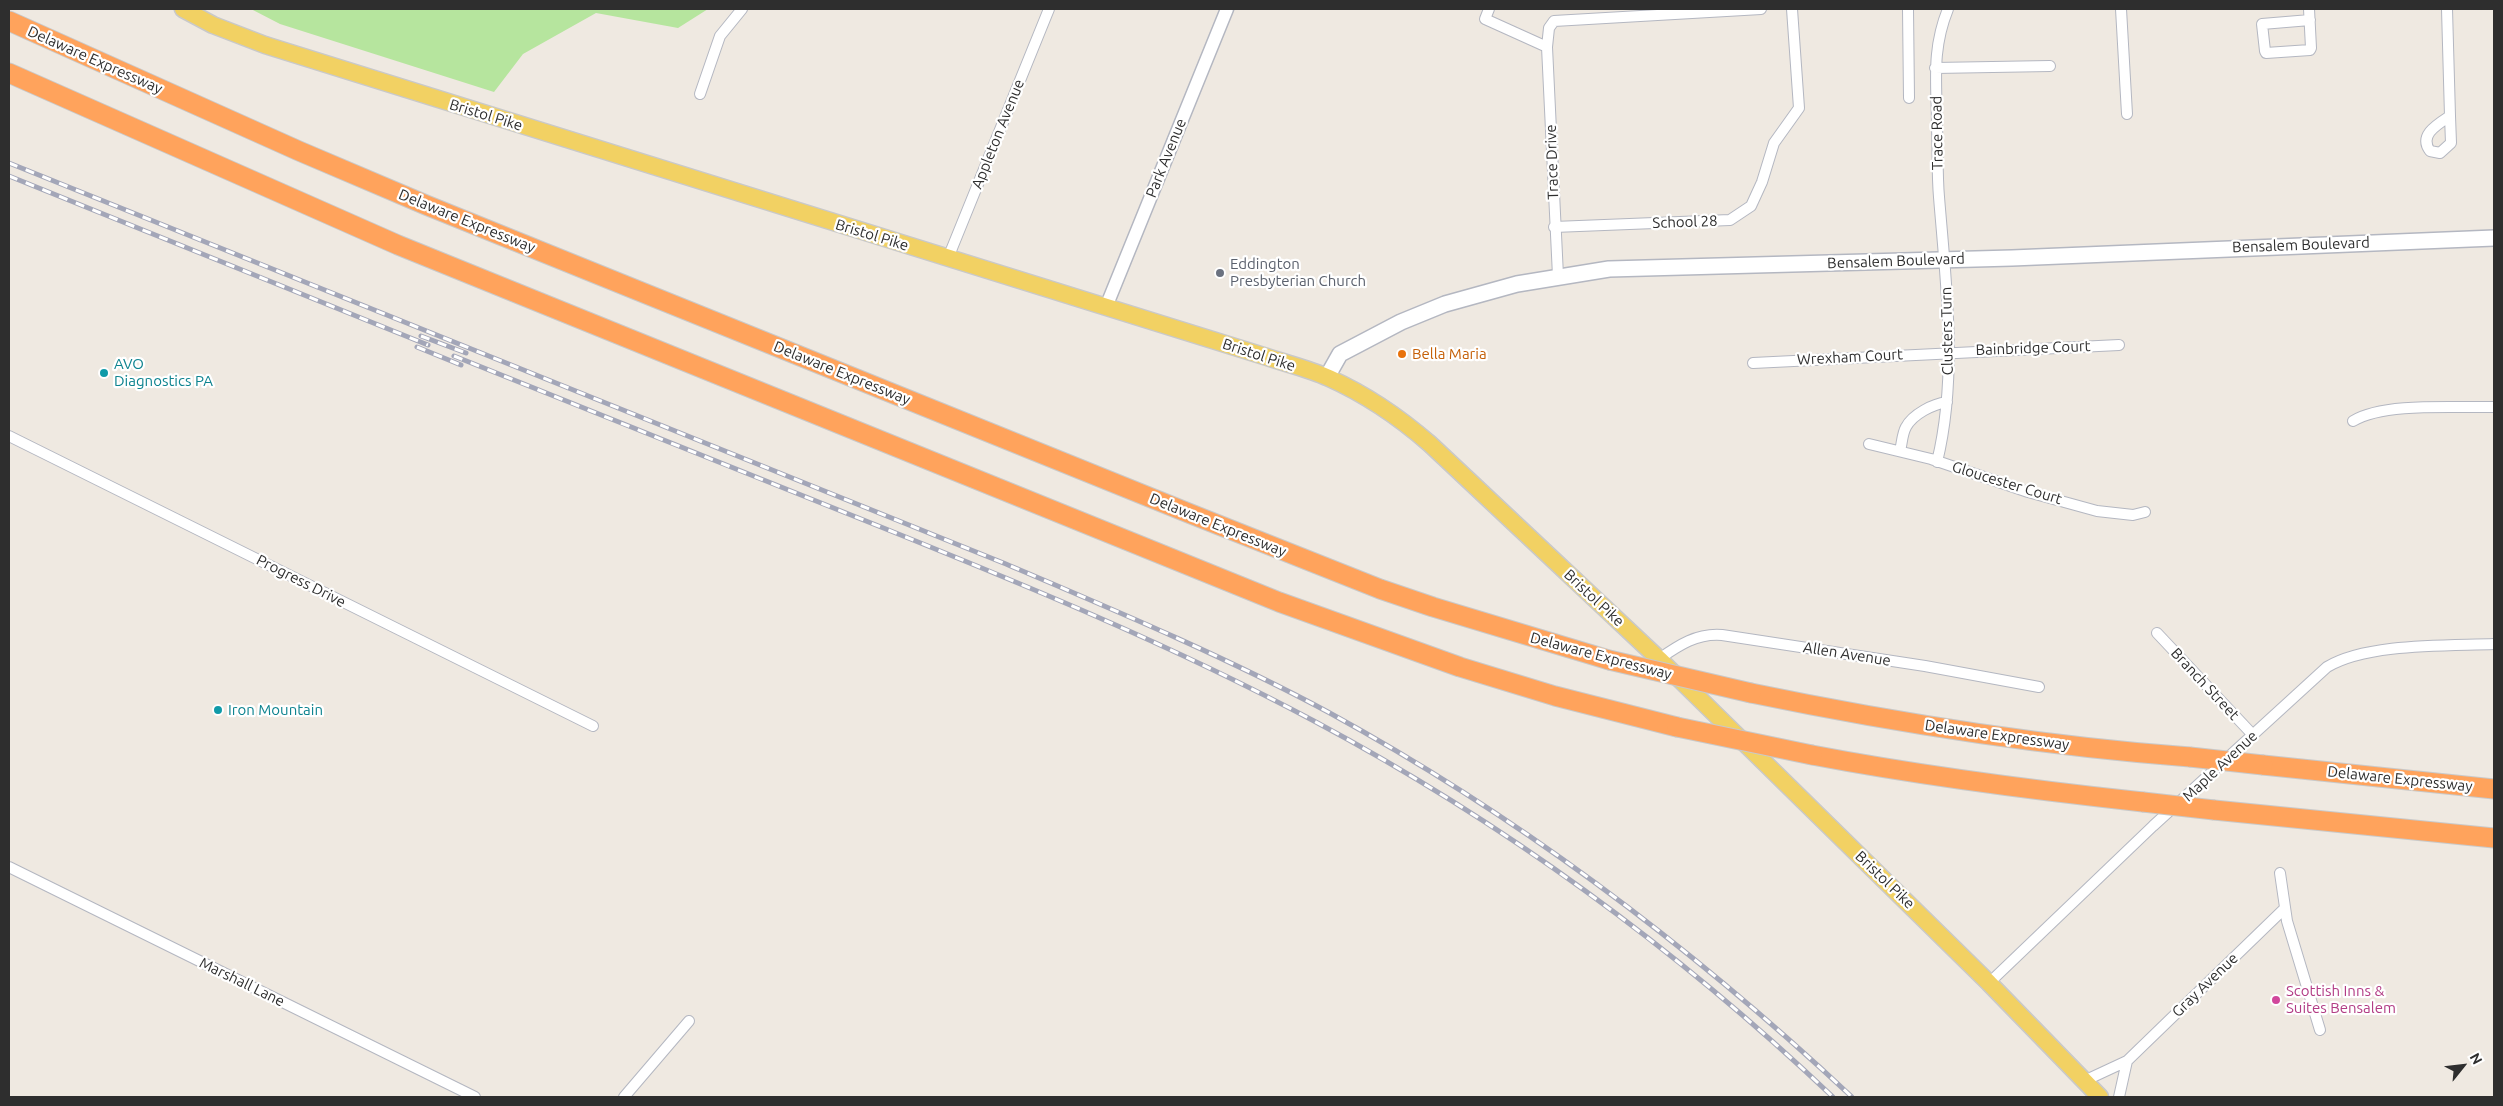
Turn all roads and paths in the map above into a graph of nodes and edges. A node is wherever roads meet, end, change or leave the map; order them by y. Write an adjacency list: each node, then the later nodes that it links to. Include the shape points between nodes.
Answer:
1 (183, 9): 25 (main road, Bristol Pike, via 221,29 265,45)
2 (742, 9): 19 (street, via 720,36)
3 (1049, 9): 25 (street, Appleton Avenue)
4 (1227, 9): 28 (street, Park Avenue)
5 (1489, 9): 15 (street, via 1485,18)
6 (1761, 9): 15 (street, via 1554,21 1549,28)
7 (1792, 9): 23 (street, School 28, via 1799,108 1774,143 1751,206 1730,220)
8 (1908, 9): 20 (street)
9 (1948, 9): 17 (street, Trace Road, via 1937,42)
10 (2121, 9): 21 (street)
11 (2309, 9): 13 (street)
12 (2447, 9): 22 (street)
13 (2310, 20): 13 (street, via 2310,50 2266,53 2262,24)
14 (9, 21): 47 (highway, Delaware Expressway, bridge, via 426,205 1200,518 1433,607 1609,660 1832,710 1989,736)
15 (1547, 47): 23 (street, Trace Drive)
16 (2050, 66): 17 (street)
17 (1936, 68): 26 (street, Trace Road, via 1939,195)
18 (9, 73): 48 (highway, bridge, via 398,245 1279,602 1460,667 1677,727 1903,772 2214,810)
19 (700, 94)
20 (1909, 98)
21 (2127, 114)
22 (2450, 116)
23 (1554, 227): 27 (street, Trace Drive)
24 (2494, 238): 26 (main road, Bensalem Boulevard)
25 (948, 258): 28 (main road, Bristol Pike)
26 (1946, 260): 27 (main road, Bensalem Boulevard, via 1631,267); 30 (street, Clusters Turn)
27 (1558, 276): 32 (main road, Bensalem Boulevard, via 1445,304 1401,322 1340,354)
28 (1106, 307): 32 (main road, Bristol Pike)
29 (2119, 344): 30 (street, Bainbridge Court)
30 (1948, 352): 31 (street, Wrexham Court); 33 (street, Clusters Turn)
31 (1753, 363)
32 (1328, 377): 43 (main road, Bristol Pike, via 1374,402 1420,435)
33 (1947, 402): 38 (street, via 1931,407 1911,420 1905,428); 39 (street, Clusters Turn)
34 (2494, 407): 35 (street, via 2390,410 2369,413)
35 (2353, 421)
36 (9, 436): 45 (street, Progress Drive)
37 (1869, 444): 38 (street, Gloucester Court)
38 (1900, 451): 39 (street, Gloucester Court)
39 (1938, 462): 40 (street, Gloucester Court, via 2097,511 2133,515)
40 (2145, 512)
41 (2157, 633): 46 (street, Branch Street)
42 (2494, 644): 46 (street, Maple Avenue, via 2374,651 2341,658 2312,679)
43 (1659, 659): 44 (street, Allen Avenue, via 1690,640 1708,634 1722,635); 52 (main road, Bristol Pike)
44 (2039, 687)
45 (593, 726)
46 (2253, 735): 52 (street, Maple Avenue)
47 (2494, 789)
48 (2494, 838)
49 (9, 867): 57 (street, Marshall Lane)
50 (2280, 873): 51 (street)
51 (2284, 909): 54 (street); 55 (street, Gray Avenue)
52 (1989, 983): 56 (main road, Bristol Pike)
53 (689, 1021): 58 (street)
54 (2320, 1030)
55 (2127, 1061): 56 (street, Gray Avenue); 60 (street)
56 (2084, 1081): 59 (main road, Bristol Pike)
57 (475, 1097)
58 (624, 1097)
59 (2100, 1097)
60 (2119, 1097)

